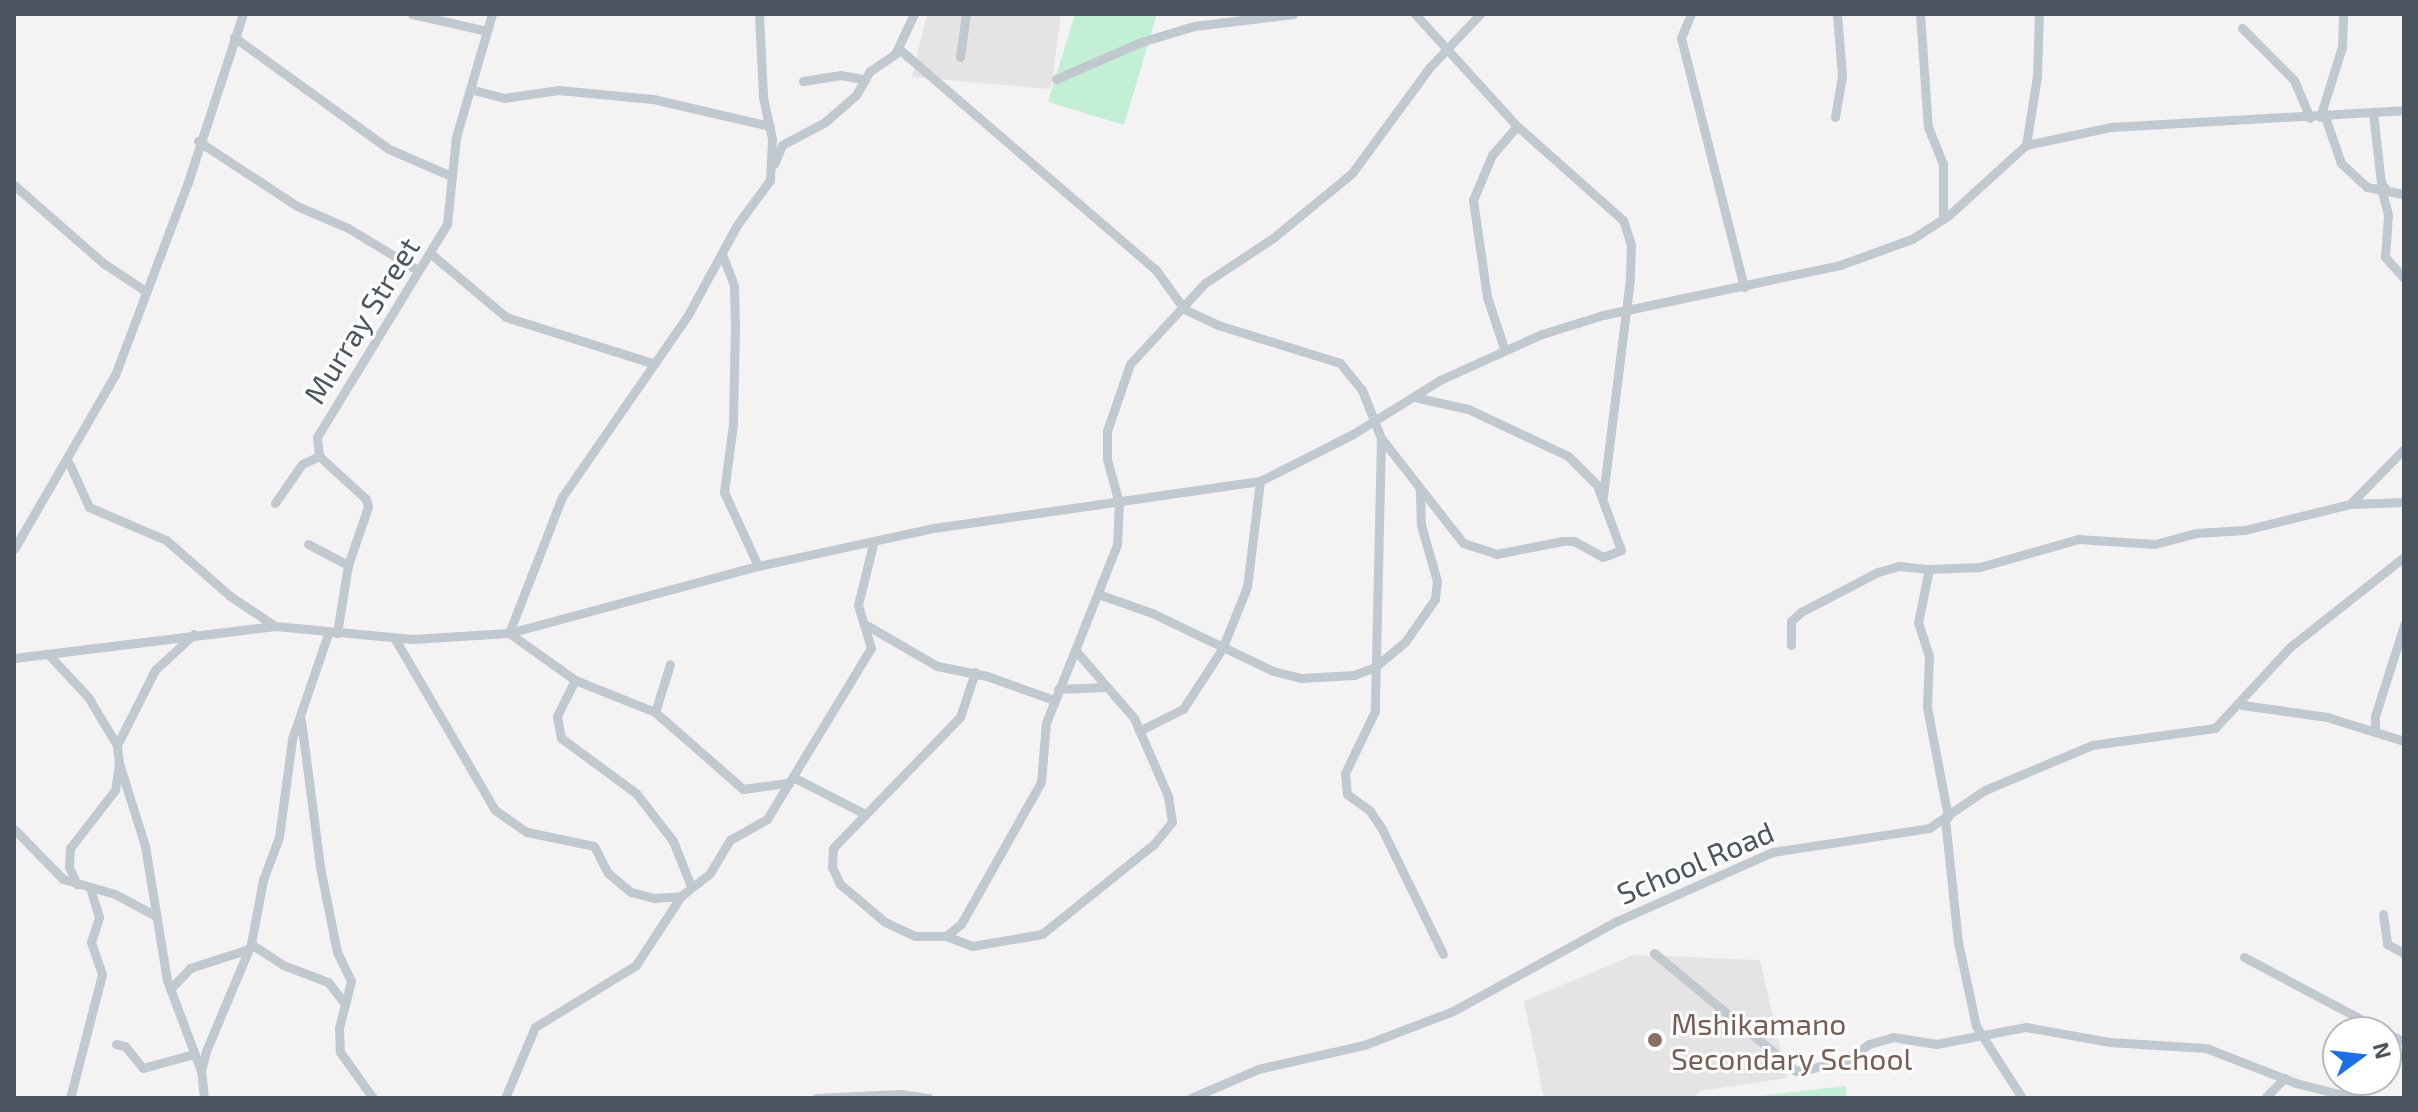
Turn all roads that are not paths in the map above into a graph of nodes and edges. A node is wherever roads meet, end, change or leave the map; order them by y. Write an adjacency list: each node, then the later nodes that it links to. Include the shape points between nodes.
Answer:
1 (243, 14): 17 (street)
2 (412, 14): 16 (street)
3 (492, 14): 16 (street, Murray Street)
4 (759, 14): 29 (street)
5 (914, 14): 19 (street)
6 (966, 14): 20 (street)
7 (1293, 14): 22 (street, via 1194,26 1141,42)
8 (1415, 14): 18 (street)
9 (1480, 14): 18 (street)
10 (1691, 14): 43 (street, via 1681,38)
11 (1837, 14): 27 (street, via 1842,76)
12 (1920, 14): 38 (street, via 1928,127 1943,164)
13 (2039, 14): 32 (street, via 2037,76)
14 (2343, 14): 28 (street, via 2342,47)
15 (2242, 28): 28 (street, via 2294,80)
16 (483, 30): 24 (street, Murray Street)
17 (234, 37): 31 (street); 34 (street, via 381,144)
18 (1447, 47): 30 (street); 45 (street, via 1352,173 1273,238 1205,283)
19 (899, 49): 21 (street); 45 (street, via 1156,270)
20 (960, 57)
21 (863, 79): 23 (street, via 840,75); 33 (street, via 842,108 782,145)
22 (1056, 79)
23 (803, 81)
24 (473, 90): 29 (street, via 504,98 558,90 653,99); 34 (street, Murray Street, via 456,137)
25 (2404, 110): 26 (street)
26 (2373, 113): 28 (street); 36 (street)
27 (1835, 117)
28 (2318, 117): 32 (street, via 2111,127); 36 (street, via 2341,163 2367,187)
29 (770, 126): 33 (street)
30 (1517, 126): 46 (street, via 1623,220 1631,245); 47 (street, via 1492,155 1473,200 1487,297)
31 (198, 141): 41 (street, via 297,206 348,228); 44 (street, via 188,182)
32 (2026, 145): 38 (street)
33 (772, 167): 40 (street, via 770,180)
34 (451, 176): 39 (street, Murray Street, via 447,224)
35 (14, 185): 44 (street, via 103,263)
36 (2384, 191): 37 (street); 42 (street, via 2385,257)
37 (2404, 194)
38 (1943, 219): 43 (street, via 1912,239 1871,255)
39 (430, 253): 41 (street, Murray Street); 48 (street, via 506,317)
40 (722, 254): 48 (street); 67 (street, via 734,286 735,326 733,424 724,492)
41 (416, 269): 53 (street, Murray Street, via 320,431)
42 (2404, 278)
43 (1744, 287): 46 (street)
44 (144, 290): 54 (street, via 115,375)
45 (1184, 309): 50 (street, via 1340,363 1362,390); 60 (street, via 1144,346 1121,380 1107,431 1107,459)
46 (1627, 310): 47 (street); 57 (street)
47 (1504, 348): 49 (street)
48 (655, 364): 74 (street, via 562,497)
49 (1414, 397): 50 (street); 57 (street, via 1468,409 1568,456 1590,475)
50 (1373, 422): 51 (street); 55 (street)
51 (1381, 438): 56 (street); 83 (street)
52 (2404, 449): 61 (street)
53 (319, 456): 59 (street, via 302,464); 66 (street, via 366,499 366,515)
54 (69, 463): 64 (street); 71 (street, via 89,507 166,540 230,596)
55 (1260, 481): 60 (street); 78 (street, via 1247,587)
56 (1420, 490): 57 (street, via 1455,536 1471,548 1496,554 1574,541 1596,555 1614,555 1621,550 1621,541); 83 (street, via 1421,525 1437,591 1421,624)
57 (1604, 499)
58 (2404, 502): 61 (street)
59 (275, 503)
60 (1119, 503): 63 (street, via 964,523); 69 (street, via 1117,545)
61 (2350, 504): 68 (street, via 2245,530 2138,545 2094,537 1980,567)
62 (308, 544): 66 (street)
63 (873, 544): 67 (street); 72 (street, via 858,605)
64 (14, 549)
65 (2404, 557): 89 (street, School Road, via 2290,647)
66 (348, 565): 73 (street)
67 (758, 566): 74 (street)
68 (1929, 569): 77 (street, via 1899,566 1878,572 1801,612 1791,621); 99 (street, via 1918,623 1929,656 1927,707)
69 (1101, 595): 78 (street); 79 (street)
70 (2404, 625): 93 (street, via 2375,716)
71 (275, 626): 73 (street); 75 (street)
72 (868, 626): 84 (street, via 921,659); 97 (street, via 871,648 863,666)
73 (333, 632): 76 (street); 91 (street, via 311,676)
74 (509, 633): 76 (street); 85 (street)
75 (194, 634): 80 (street); 95 (street, via 155,670)
76 (395, 639): 104 (street, via 495,810 527,832 594,846 608,873 631,892 666,899)
77 (1791, 645)
78 (1222, 649): 83 (street, via 1301,678 1331,679); 92 (street, via 1183,709)
79 (1075, 650): 86 (street); 87 (street)
80 (49, 655): 81 (street); 95 (street, via 80,684)
81 (14, 658)
82 (670, 664): 90 (street)
83 (1375, 667): 111 (street, via 1375,711 1345,773 1347,794 1370,811 1382,829)
84 (975, 672): 88 (street); 98 (street, via 960,717)
85 (575, 680): 90 (street); 102 (street, via 557,716 561,738 636,793 673,841)
86 (1104, 687): 87 (street); 92 (street, via 1129,711)
87 (1058, 689): 88 (street)
88 (1054, 700): 107 (street, via 1042,736 1044,767 1034,799 969,911)
89 (2242, 705): 93 (street, via 2327,717); 99 (street, School Road, via 2202,732 2117,738 2092,745 1985,790)
90 (655, 712): 97 (street, via 743,789)
91 (301, 720): 108 (street, via 292,739 279,837 263,880); 114 (street, via 307,783 319,826 320,867 337,952 351,981)
92 (1139, 731): 107 (street, via 1173,812 1167,832 1042,934 972,946)
93 (2375, 732): 94 (street)
94 (2404, 741)
95 (117, 745): 96 (street)
96 (119, 763): 101 (street, via 115,790 70,848 69,867); 106 (street, via 145,846)
97 (789, 780): 98 (street); 102 (street, via 767,819 730,840 710,873)
98 (865, 814): 107 (street, via 833,848 832,867 840,884 885,922 915,936)
99 (1946, 818): 115 (street, via 1958,942); 127 (street, School Road, via 1929,828 1773,852 1617,921 1453,1011 1364,1045 1258,1069)
100 (14, 829): 101 (street, via 63,879)
101 (77, 884): 103 (street)
102 (691, 886): 104 (street)
103 (91, 890): 106 (street, via 115,894); 121 (street, via 99,917 91,942 102,974)
104 (681, 896): 124 (street, via 636,965 530,1033)
105 (2383, 914): 110 (street, via 2387,944)
106 (156, 916): 113 (street)
107 (946, 936)
108 (250, 947): 113 (street, via 190,968); 114 (street, via 328,982); 119 (street)
109 (1654, 953): 115 (street, via 1796,1071 1845,1062 1869,1044 1893,1037 1936,1044)
110 (2404, 953)
111 (1443, 954)
112 (2244, 957): 116 (street)
113 (170, 989): 118 (street)
114 (345, 1004): 123 (street, via 340,1052)
115 (1978, 1033): 120 (street, via 2023,1027 2109,1042 2196,1046); 128 (street)
116 (2404, 1042)
117 (116, 1044): 118 (street, via 125,1046 143,1068)
118 (194, 1054): 119 (street)
119 (201, 1071): 122 (street)
120 (2284, 1078): 129 (street); 130 (street)
121 (70, 1098)
122 (204, 1098)
123 (373, 1098)
124 (505, 1098)
125 (816, 1098): 126 (street)
126 (929, 1098)
127 (1191, 1098)
128 (2022, 1098)
129 (2265, 1098)
130 (2355, 1098)

